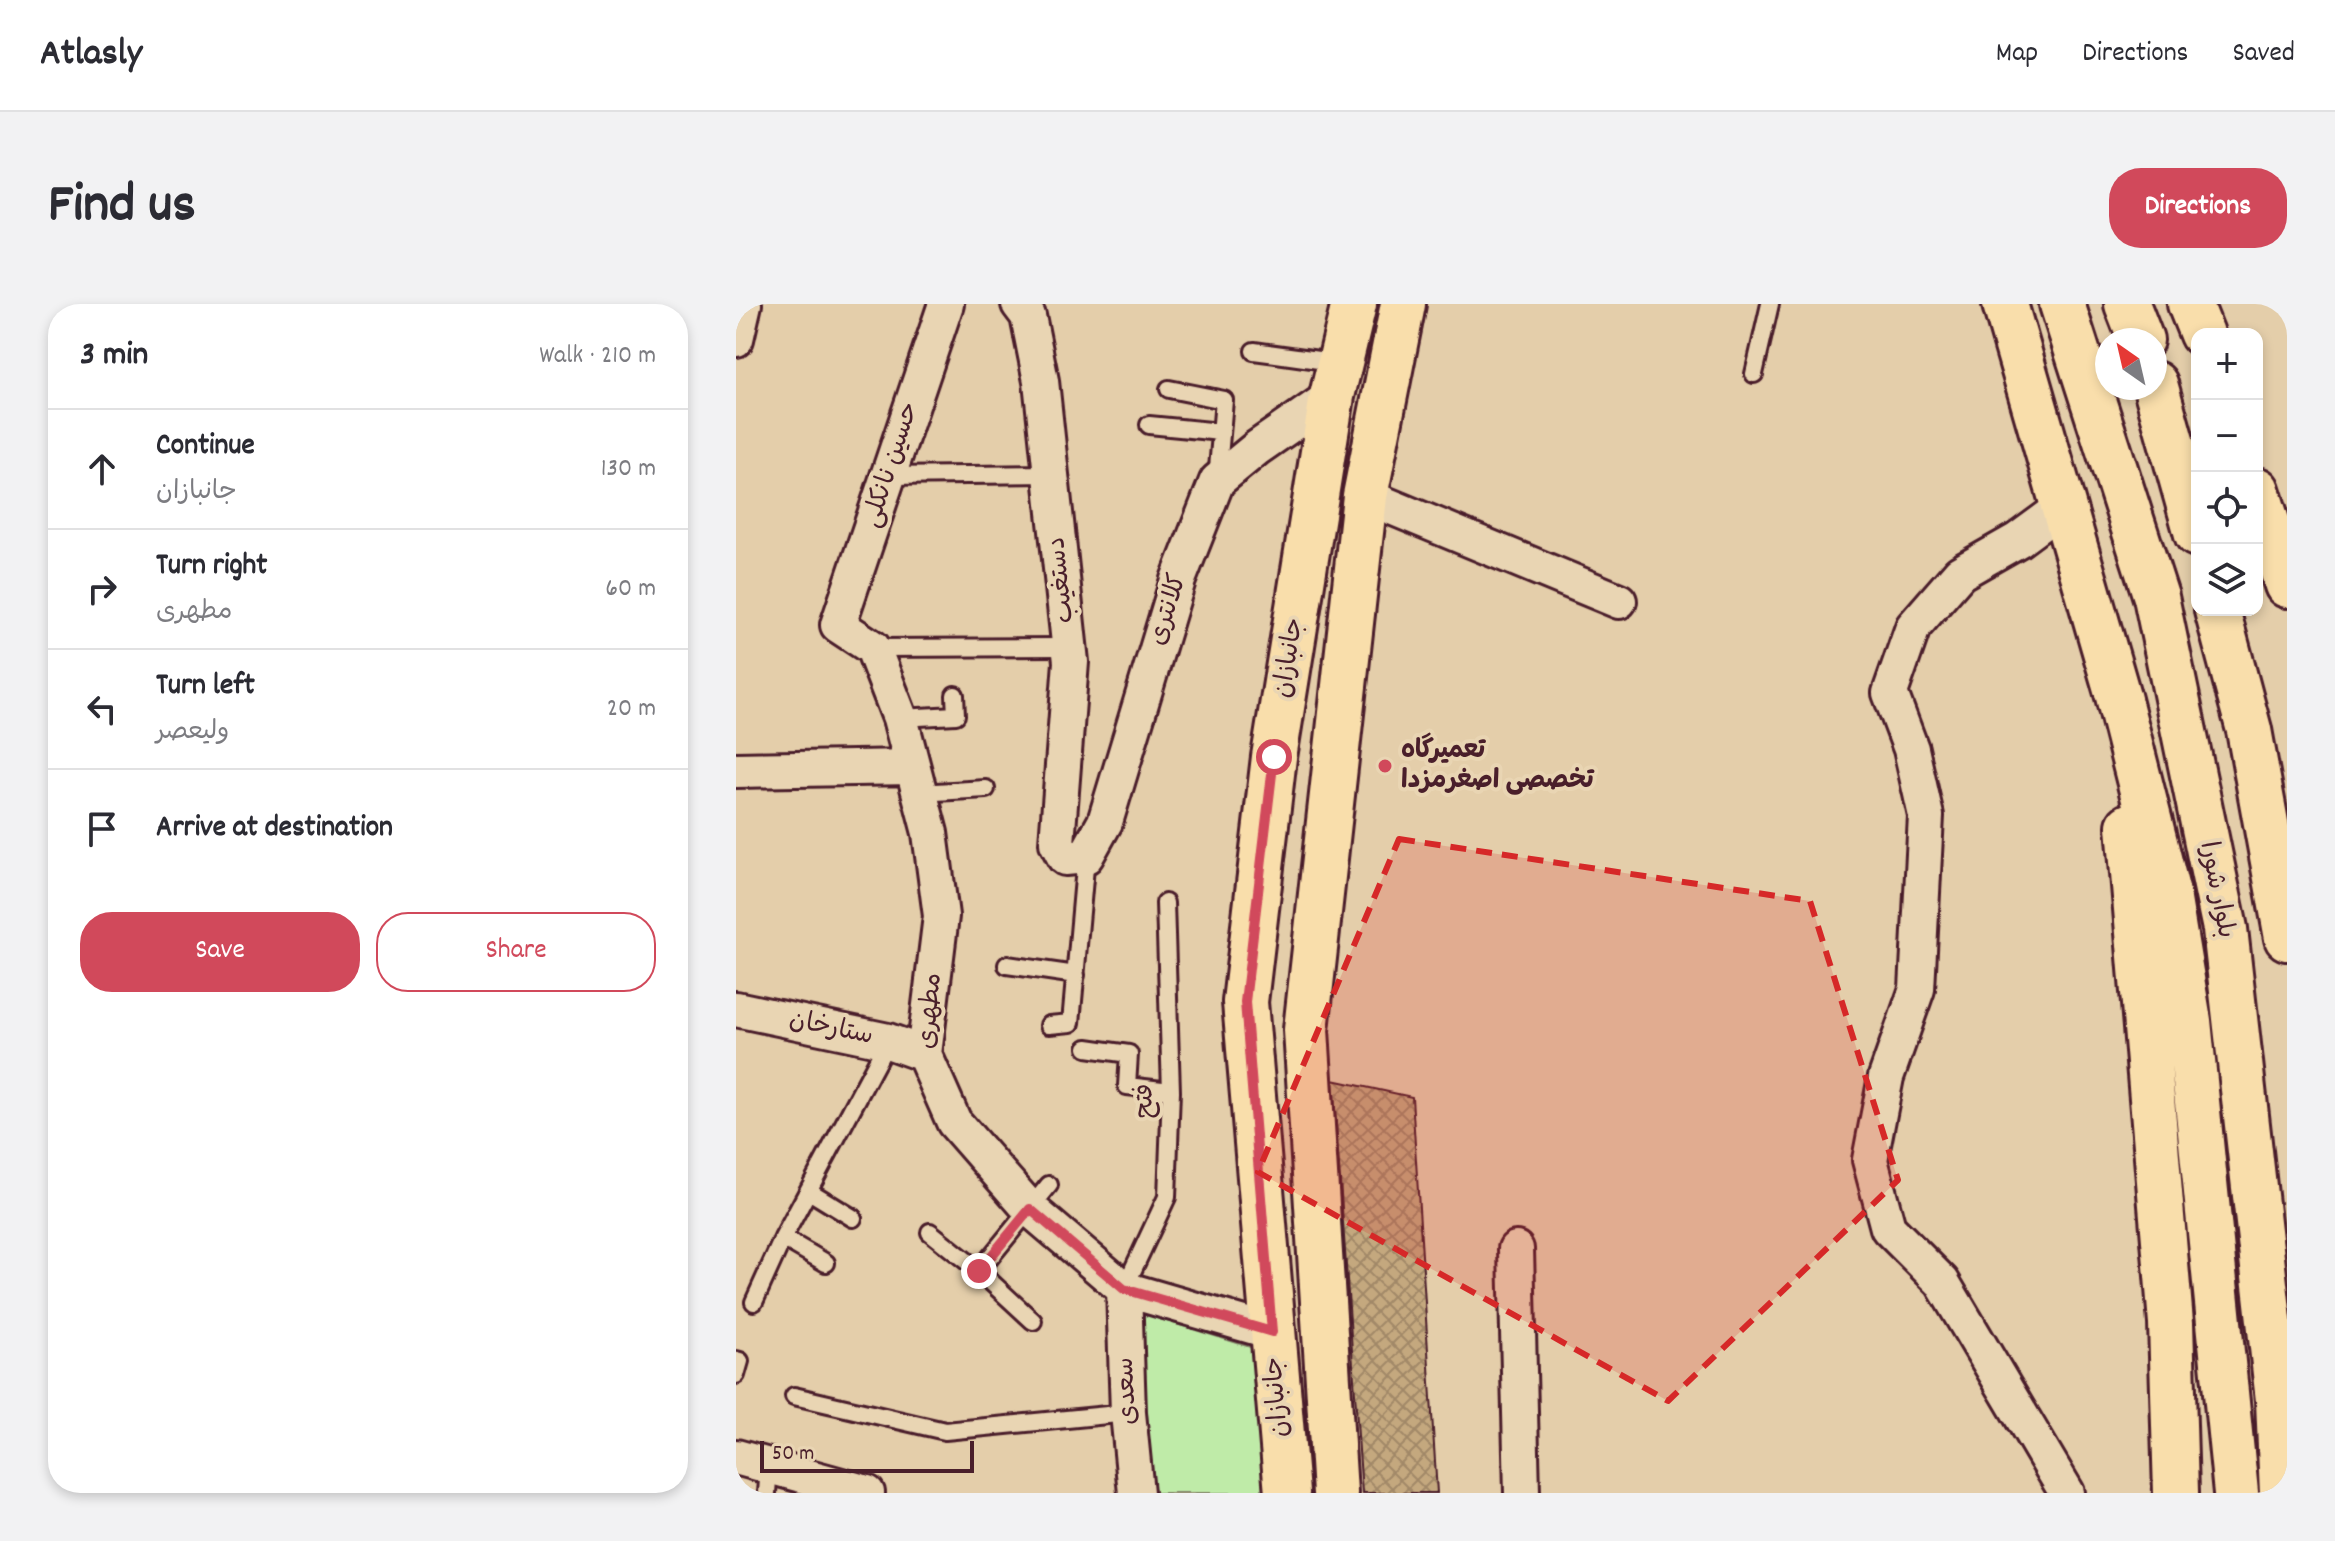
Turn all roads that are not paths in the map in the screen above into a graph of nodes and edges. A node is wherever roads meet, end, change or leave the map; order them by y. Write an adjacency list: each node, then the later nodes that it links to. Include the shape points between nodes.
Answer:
1 (744, 304): 13 (street)
2 (946, 304): 22 (street, حسین نانکلی)
3 (1019, 304): 21 (street, دستغیب, via 1028,316 1041,381)
4 (1354, 304): 16 (main road, جانبازان)
5 (1403, 304): 24 (main road, جانبازان)
6 (1770, 304): 15 (lane)
7 (2005, 304): 25 (main road)
8 (2062, 304): 78 (main road, بلوار شورا, via 2156,597 2225,929 2278,1400)
9 (2127, 304): 11 (main road)
10 (2190, 304): 12 (main road)
11 (2136, 328)
12 (2200, 328)
13 (736, 339)
14 (1254, 351): 16 (lane)
15 (1754, 374)
16 (1337, 379): 23 (street, کلانتری); 61 (main road, جانبازان, via 1274,757 1245,1002)
17 (1169, 389): 20 (lane, via 1224,400)
18 (2159, 400): 27 (main road)
19 (1149, 425): 20 (lane)
20 (1221, 432): 23 (lane)
21 (1052, 474): 22 (lane); 31 (street, دستغیب)
22 (888, 476): 32 (street, حسین نانکلی, via 838,625)
23 (1217, 481): 39 (street, کلانتری, via 1178,580 1105,822)
24 (1365, 496): 29 (street); 64 (main road, جانبازان, via 1306,1030)
25 (2064, 506): 34 (main road); 75 (street, via 1960,573 1913,627 1890,693 1911,749 1926,816 1917,989 1886,1077 1870,1160 1888,1228 1942,1282)
26 (2263, 509): 28 (main road)
27 (2191, 513)
28 (2287, 585)
29 (1619, 601)
30 (2219, 616): 41 (main road, via 2249,730)
31 (1069, 647): 32 (lane); 39 (street, دستغیب, via 1057,843)
32 (873, 648): 35 (street, مطهری)
33 (955, 695): 35 (lane, via 956,715)
34 (2118, 696): 76 (main road, via 2171,1323); 77 (main road, via 2168,894 2189,1021)
35 (900, 718): 37 (street, مطهری)
36 (736, 770): 37 (street)
37 (916, 780): 38 (lane); 48 (street, مطهری, via 930,833 941,916)
38 (986, 789)
39 (1076, 857): 43 (lane)
40 (1165, 903): 49 (lane, فتح)
41 (2287, 938)
42 (1007, 965): 43 (lane)
43 (1076, 975): 45 (lane, via 1071,1023)
44 (736, 1009): 46 (street, ستارخان)
45 (1049, 1025)
46 (888, 1041): 48 (street, ستارخان); 50 (lane)
47 (1087, 1048): 49 (lane, via 1129,1054 1127,1086)
48 (924, 1054): 51 (street, مطهری, via 954,1122)
49 (1171, 1091): 58 (lane, فتح, via 1167,1197)
50 (809, 1191): 52 (lane); 54 (lane)
51 (1039, 1197): 57 (lane); 58 (street, مطهری)
52 (853, 1218)
53 (930, 1232): 57 (lane)
54 (783, 1238): 56 (lane); 59 (lane)
55 (1516, 1249): 74 (street)
56 (826, 1263)
57 (979, 1271): 60 (lane)
58 (1124, 1289): 61 (street, مطهری); 67 (street, سعدی)
59 (754, 1302)
60 (1033, 1321)
61 (1272, 1332): 65 (main road, جانبازان)
62 (736, 1360): 63 (lane)
63 (736, 1375)
64 (1328, 1389): 65 (main road, via 1322,1402 1303,1411 1284,1404); 73 (main road, جانبازان)
65 (1277, 1391): 72 (main road, جانبازان)
66 (794, 1396): 67 (lane, via 945,1431)
67 (1128, 1413): 71 (street, سعدی)
68 (736, 1457): 69 (street)
69 (768, 1480): 70 (street)
70 (867, 1493)
71 (1136, 1493)
72 (1287, 1493)
73 (1335, 1493)
74 (1522, 1493)
75 (2067, 1493)
76 (2176, 1493)
77 (2236, 1493)
78 (2282, 1493)

